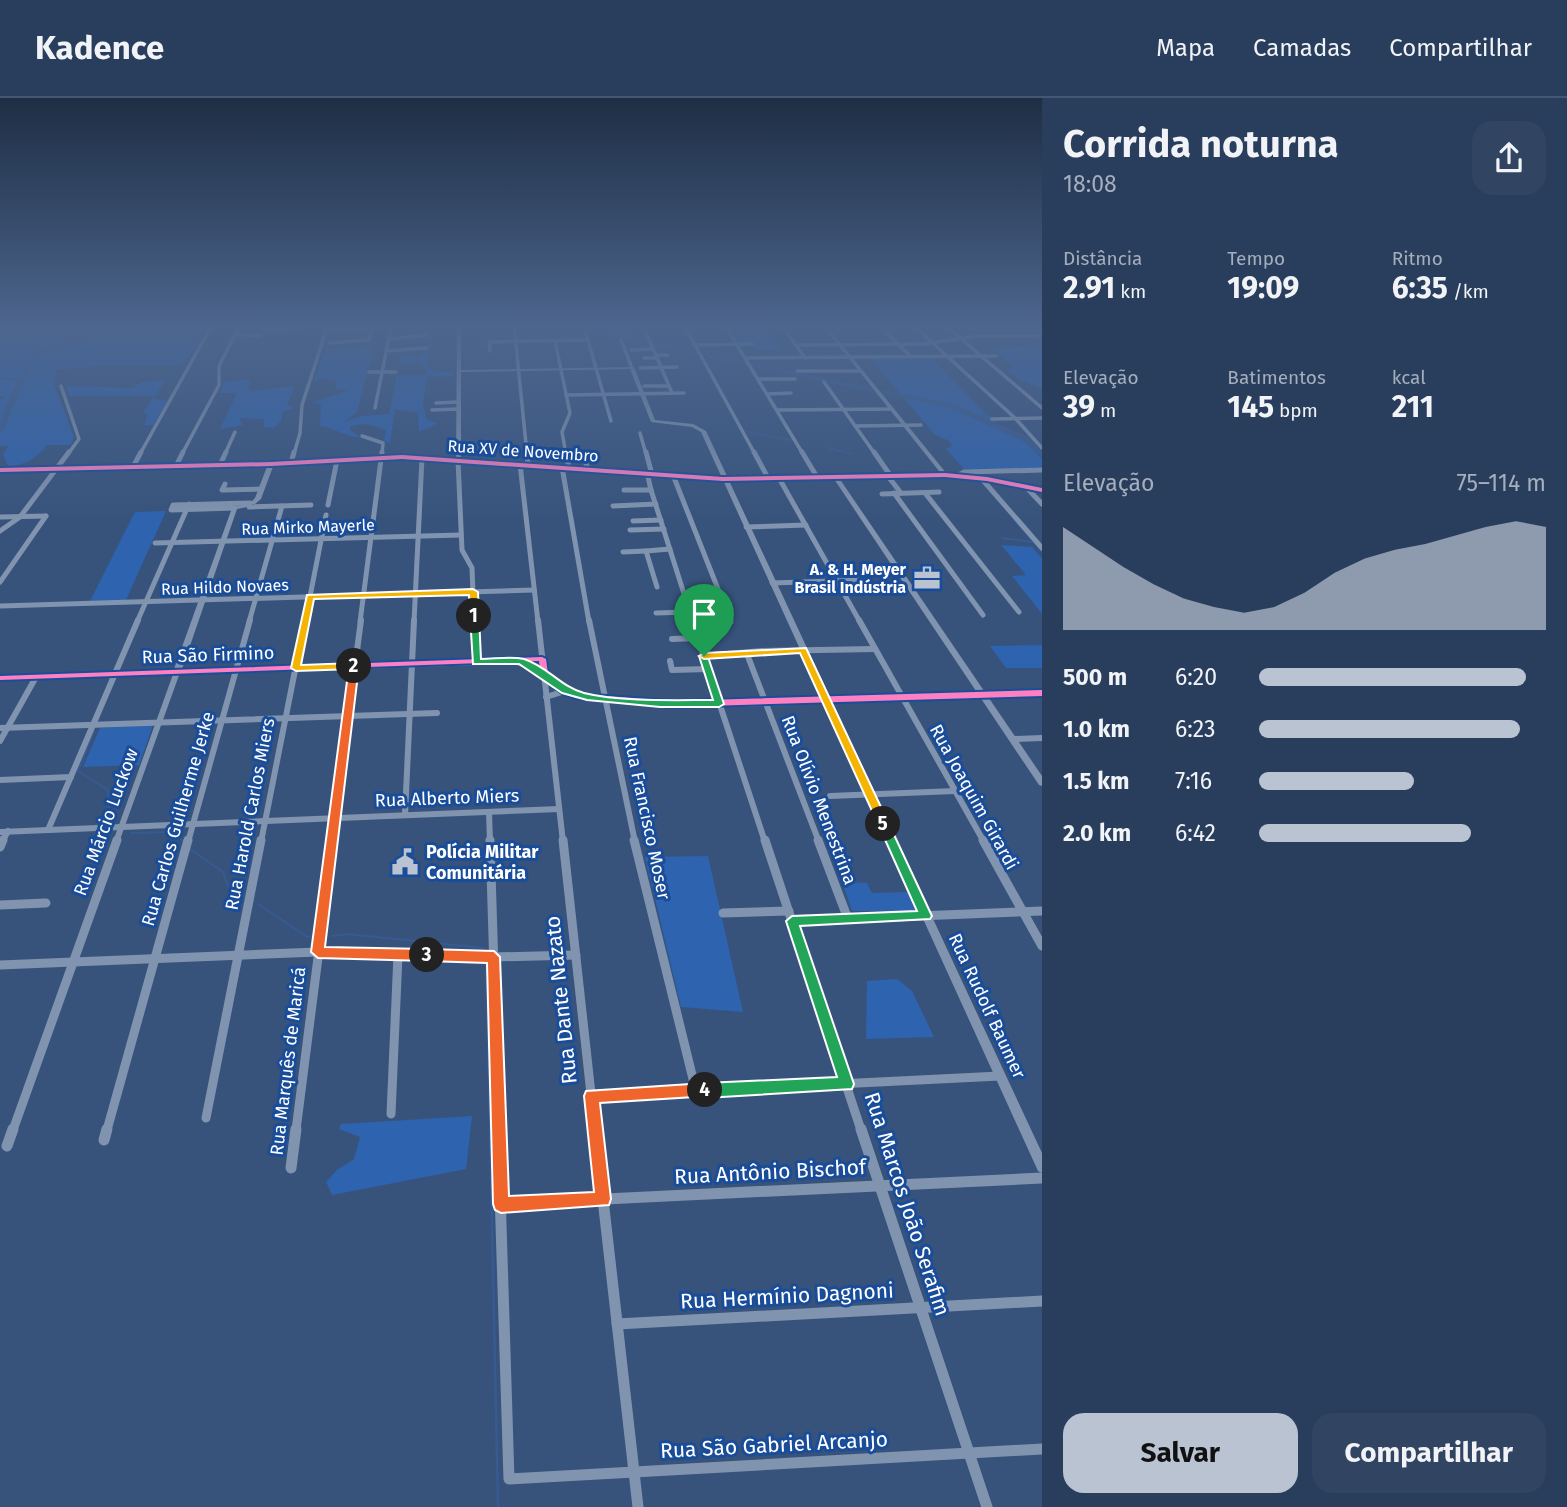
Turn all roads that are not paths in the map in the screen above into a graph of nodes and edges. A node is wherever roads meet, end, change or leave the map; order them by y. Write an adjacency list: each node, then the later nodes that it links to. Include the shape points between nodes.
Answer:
1 (63, 391): 55 (street, via 80,438)
2 (175, 391): 53 (street)
3 (216, 391): 52 (street)
4 (307, 391): 48 (street)
5 (378, 391): 26 (street)
6 (457, 391): 25 (street)
7 (520, 391): 51 (street, Rua Dante Nazato)
8 (565, 391): 22 (street, Rua Francisco Moser)
9 (602, 391): 23 (street)
10 (640, 391): 20 (street)
11 (720, 391): 66 (street)
12 (765, 391): 21 (street)
13 (830, 391): 28 (street)
14 (878, 391): 29 (street)
15 (985, 391): 32 (street)
16 (1022, 391): 27 (street)
17 (672, 393): 18 (street); 20 (street)
18 (684, 393)
19 (791, 393): 21 (street)
20 (641, 394): 23 (street); 69 (street, Rua Rudolf Baumer, via 653,421 696,426 703,431)
21 (767, 394): 31 (street)
22 (566, 395): 23 (street); 54 (street, Rua Francisco Moser, via 570,414 562,434)
23 (603, 395): 35 (street)
24 (436, 403): 25 (street)
25 (457, 406): 30 (street); 47 (street)
26 (375, 408)
27 (1042, 408)
28 (843, 409): 29 (street); 31 (street); 38 (street)
29 (892, 409): 36 (street)
30 (432, 410)
31 (777, 410): 65 (street)
32 (1015, 418): 33 (street); 34 (street); 42 (street)
33 (1042, 418)
34 (992, 419)
35 (611, 421)
36 (905, 425): 37 (street); 38 (street); 62 (street)
37 (921, 425)
38 (855, 426): 61 (street)
39 (235, 432): 50 (street)
40 (640, 433): 59 (street, Rua Marcos João Serafim)
41 (362, 436): 44 (street, via 383,443)
42 (1042, 448)
43 (582, 453): 56 (street)
44 (380, 457): 45 (main road, Rua XV de Novembro); 46 (main road, Rua XV de Novembro); 101 (street, Rua Marquês de Maricá)
45 (422, 458): 47 (main road, Rua XV de Novembro); 100 (street)
46 (337, 460): 48 (main road, Rua XV de Novembro); 83 (street)
47 (458, 460): 51 (main road, Rua XV de Novembro); 99 (street)
48 (291, 463): 49 (main road, Rua XV de Novembro)
49 (271, 464): 50 (main road, Rua XV de Novembro); 72 (street)
50 (220, 465): 52 (main road, Rua XV de Novembro)
51 (524, 465): 54 (main road, Rua XV de Novembro); 116 (street, Rua Dante Nazato)
52 (176, 466): 53 (main road, Rua XV de Novembro)
53 (133, 467): 55 (main road, Rua XV de Novembro)
54 (566, 468): 56 (main road, Rua XV de Novembro); 155 (street, Rua Francisco Moser, via 581,583)
55 (57, 469): 58 (main road, Rua XV de Novembro); 91 (street)
56 (588, 469): 59 (main road, Rua XV de Novembro)
57 (1042, 470): 63 (street)
58 (1, 472)
59 (650, 474): 60 (main road, Rua XV de Novembro); 74 (street, Rua Marcos João Serafim)
60 (673, 475): 69 (main road, Rua XV de Novembro); 129 (street)
61 (889, 475): 62 (main road, Rua XV de Novembro); 64 (main road, Rua XV de Novembro); 77 (street)
62 (945, 475): 63 (main road, Rua XV de Novembro)
63 (957, 475): 68 (main road, Rua XV de Novembro)
64 (835, 476): 65 (main road, Rua XV de Novembro); 152 (street)
65 (817, 477): 67 (main road, Rua XV de Novembro)
66 (768, 478): 67 (main road, Rua XV de Novembro); 69 (main road, Rua XV de Novembro)
67 (779, 478): 94 (street, Rua Joaquim Girardi)
68 (981, 478): 71 (main road, Rua XV de Novembro); 107 (street)
69 (723, 479): 95 (street, Rua Rudolf Baumer)
70 (225, 484): 72 (street, via 222,490)
71 (1025, 486): 75 (main road, Rua XV de Novembro); 80 (street)
72 (261, 489): 81 (street)
73 (625, 490): 74 (street)
74 (651, 490): 84 (street, Rua Marcos João Serafim)
75 (1042, 490)
76 (939, 492): 78 (street)
77 (897, 493): 78 (street); 79 (street); 128 (street)
78 (925, 493): 126 (street)
79 (882, 494)
80 (1042, 504)
81 (249, 505): 85 (street); 87 (street); 88 (street)
82 (311, 505): 85 (street)
83 (328, 505)
84 (656, 505): 86 (street); 92 (street, Rua Marcos João Serafim)
85 (282, 506): 103 (street, Rua Carlos Guilherme Jerke)
86 (613, 506)
87 (188, 507): 88 (street); 105 (street)
88 (235, 508): 104 (street, Rua Márcio Luckow)
89 (326, 515): 102 (street, Rua Harold Carlos Miers)
90 (0, 517): 91 (street)
91 (20, 517): 98 (street); 113 (street, via 46,516)
92 (661, 520): 93 (street); 96 (street, Rua Marcos João Serafim)
93 (633, 521)
94 (806, 525): 95 (street); 112 (street, Rua Joaquim Girardi)
95 (746, 527): 114 (street, Rua Rudolf Baumer)
96 (664, 529): 97 (street); 108 (street, Rua Marcos João Serafim)
97 (630, 530)
98 (0, 531)
99 (461, 535): 100 (street, Rua Mirko Mayerle); 117 (street, via 463,553 472,568)
100 (418, 536): 101 (street, Rua Mirko Mayerle); 118 (street)
101 (370, 537): 102 (street, Rua Mirko Mayerle); 119 (street, Rua Marquês de Maricá)
102 (321, 538): 103 (street, Rua Mirko Mayerle); 120 (street, Rua Harold Carlos Miers)
103 (273, 540): 104 (street, Rua Mirko Mayerle); 121 (street, Rua Carlos Guilherme Jerke)
104 (223, 541): 105 (street, Rua Mirko Mayerle); 122 (street, Rua Márcio Luckow)
105 (173, 542): 106 (street, Rua Mirko Mayerle); 123 (street)
106 (155, 543)
107 (1042, 548)
108 (670, 549): 109 (street); 125 (street, Rua Marcos João Serafim)
109 (646, 551): 110 (street); 115 (street)
110 (624, 552)
111 (865, 580): 112 (street)
112 (837, 581): 114 (street); 132 (street, Rua Joaquim Girardi)
113 (0, 582)
114 (772, 583): 133 (street, Rua Rudolf Baumer)
115 (657, 587)
116 (534, 590): 117 (street, Rua Hildo Novaes); 137 (street, Rua Dante Nazato)
117 (473, 592): 118 (street, Rua Hildo Novaes); 139 (street)
118 (416, 594): 119 (street, Rua Hildo Novaes); 140 (street)
119 (363, 595): 120 (street, Rua Hildo Novaes); 141 (street, Rua Marquês de Maricá)
120 (310, 597): 121 (street, Rua Hildo Novaes); 142 (street, Rua Harold Carlos Miers)
121 (256, 598): 122 (street, Rua Hildo Novaes); 144 (street, Rua Carlos Guilherme Jerke)
122 (202, 600): 123 (street, Rua Hildo Novaes); 145 (street, Rua Márcio Luckow)
123 (147, 602): 124 (street, Rua Hildo Novaes); 146 (street)
124 (0, 606)
125 (690, 612): 127 (street); 130 (street, Rua Marcos João Serafim)
126 (1020, 612)
127 (656, 613)
128 (984, 615)
129 (731, 622)
130 (698, 638): 131 (street); 135 (street, Rua Marcos João Serafim)
131 (672, 639)
132 (875, 649): 133 (street); 154 (street, Rua Joaquim Girardi)
133 (803, 650): 134 (street); 156 (street, Rua Rudolf Baumer)
134 (747, 654): 135 (street); 157 (street, Rua Olívio Menestrina)
135 (704, 656): 143 (street, Rua Marcos João Serafim)
136 (512, 660): 137 (street, Rua São Firmino); 139 (main road, Rua São Firmino); 147 (main road, via 529,664)
137 (542, 660): 147 (street, Rua Dante Nazato)
138 (670, 660): 143 (street, via 672,670)
139 (476, 662): 140 (main road, Rua São Firmino)
140 (412, 664): 141 (main road, Rua São Firmino); 160 (street)
141 (354, 666): 142 (main road, Rua São Firmino); 161 (street, Rua Marquês de Maricá)
142 (296, 668): 144 (main road, Rua São Firmino); 162 (street, Rua Harold Carlos Miers)
143 (708, 669): 158 (street, Rua Marcos João Serafim)
144 (236, 670): 145 (main road, Rua São Firmino); 163 (street, Rua Carlos Guilherme Jerke)
145 (177, 672): 146 (main road, Rua São Firmino); 164 (street, Rua Márcio Luckow)
146 (115, 674): 148 (main road, Rua São Firmino); 165 (street)
147 (544, 675): 150 (main road); 153 (street, Rua Dante Nazato)
148 (36, 677): 149 (main road, Rua São Firmino); 166 (street)
149 (0, 678)
150 (565, 691): 153 (street); 155 (main road)
151 (1042, 693): 152 (main road)
152 (984, 695): 154 (main road); 168 (street)
153 (547, 697): 176 (street, Rua Dante Nazato)
154 (903, 698): 156 (main road); 173 (street, Rua Joaquim Girardi)
155 (606, 699): 158 (main road); 205 (street, Rua Francisco Moser, via 657,940)
156 (826, 700): 157 (main road); 174 (street, Rua Rudolf Baumer)
157 (765, 702): 158 (main road); 193 (street, Rua Olívio Menestrina)
158 (719, 704): 191 (street, Rua Marcos João Serafim)
159 (437, 713): 160 (street)
160 (410, 714): 161 (street); 178 (street)
161 (348, 716): 162 (street); 179 (street, Rua Marquês de Maricá)
162 (286, 718): 163 (street); 180 (street, Rua Harold Carlos Miers)
163 (222, 720): 164 (street); 181 (street, Rua Carlos Guilherme Jerke)
164 (158, 722): 165 (street); 182 (street, Rua Márcio Luckow)
165 (93, 725): 166 (street); 170 (street)
166 (4, 728): 169 (street)
167 (1042, 738): 168 (street)
168 (1013, 739): 172 (street)
169 (0, 741)
170 (71, 777): 171 (street); 183 (street)
171 (0, 780)
172 (1042, 783)
173 (955, 791): 174 (street); 189 (street, Rua Joaquim Girardi)
174 (870, 795): 175 (street); 192 (street, Rua Rudolf Baumer)
175 (830, 796)
176 (559, 809): 177 (street, Rua Alberto Miers); 198 (street, Rua Dante Nazato)
177 (489, 812): 178 (street, Rua Alberto Miers); 199 (street)
178 (405, 815): 179 (street, Rua Alberto Miers)
179 (335, 818): 180 (street, Rua Alberto Miers); 195 (street, Rua Marquês de Maricá)
180 (265, 821): 181 (street, Rua Alberto Miers); 196 (street, Rua Harold Carlos Miers)
181 (193, 824): 182 (street, Rua Alberto Miers); 200 (street, Rua Carlos Guilherme Jerke)
182 (121, 827): 183 (street, Rua Alberto Miers); 201 (street, Rua Márcio Luckow)
183 (48, 830): 184 (street, Rua Alberto Miers)
184 (4, 832): 185 (street)
185 (0, 847)
186 (46, 903): 187 (street)
187 (0, 905)
188 (1042, 911): 189 (street)
189 (1023, 912): 192 (street); 194 (street, Rua Joaquim Girardi)
190 (723, 913): 191 (street)
191 (790, 916): 193 (street); 204 (street, Rua Marcos João Serafim)
192 (926, 916): 193 (street); 203 (street, Rua Rudolf Baumer)
193 (848, 919)
194 (1042, 946)
195 (318, 952): 196 (street); 197 (street); 212 (street, Rua Marquês de Maricá)
196 (238, 954): 200 (street); 208 (street, Rua Harold Carlos Miers)
197 (398, 954): 199 (street); 207 (street)
198 (576, 955): 199 (street); 206 (street, Rua Dante Nazato)
199 (494, 957): 216 (street)
200 (155, 958): 201 (street); 209 (street, Rua Carlos Guilherme Jerke)
201 (73, 962): 202 (street); 210 (street, Rua Márcio Luckow)
202 (0, 965)
203 (1000, 1076): 204 (street); 211 (street, Rua Rudolf Baumer)
204 (846, 1084): 205 (street); 214 (street, Rua Marcos João Serafim)
205 (696, 1091): 206 (street)
206 (592, 1096): 215 (street, Rua Dante Nazato)
207 (391, 1114)
208 (205, 1118)
209 (104, 1140)
210 (7, 1146)
211 (1042, 1167)
212 (291, 1168)
213 (1042, 1178): 214 (street, Rua Antônio Bischof)
214 (880, 1186): 215 (street, Rua Antônio Bischof); 218 (street, Rua Marcos João Serafim)
215 (603, 1199): 216 (street, Rua Antônio Bischof); 219 (street, Rua Dante Nazato)
216 (501, 1204): 222 (street, Rua São Gabriel Arcanjo, via 509,1479)
217 (1042, 1301): 218 (street, Rua Hermínio Dagnoni)
218 (921, 1308): 219 (street, Rua Hermínio Dagnoni); 221 (street, Rua Marcos João Serafim)
219 (617, 1324): 222 (street, Rua Dante Nazato)
220 (1042, 1449): 221 (street, Rua São Gabriel Arcanjo)
221 (970, 1453): 222 (street, Rua São Gabriel Arcanjo); 224 (street, Rua Marcos João Serafim)
222 (634, 1472): 223 (street, Rua Dante Nazato)
223 (638, 1507)
224 (987, 1507)

